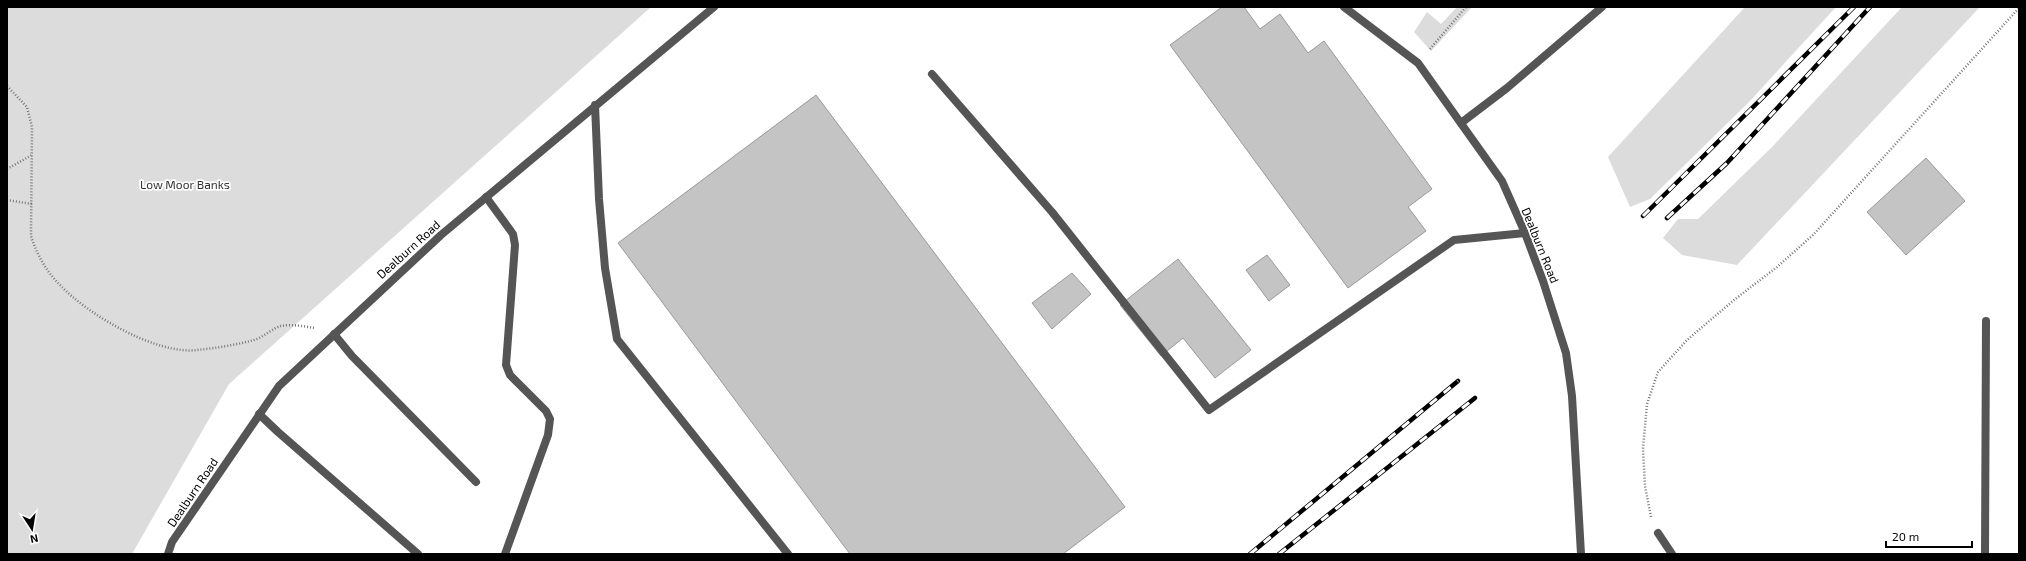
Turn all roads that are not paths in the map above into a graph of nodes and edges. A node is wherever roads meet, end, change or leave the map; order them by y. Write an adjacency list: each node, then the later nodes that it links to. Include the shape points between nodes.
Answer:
1 (714, 7): 5 (street, Dealburn Road)
2 (1344, 7): 6 (street, Dealburn Road, via 1418,63)
3 (1602, 7): 6 (street, via 1507,88)
4 (932, 74): 8 (street, via 1052,212 1209,410 1454,240)
5 (596, 105): 7 (street, Dealburn Road); 17 (street, via 600,215 605,268 617,340)
6 (1461, 123): 8 (street, Dealburn Road, via 1502,181)
7 (486, 197): 10 (street, Dealburn Road); 16 (street, via 513,234 515,245 506,365 510,375 546,411 550,419 548,435)
8 (1525, 233): 18 (street, Dealburn Road, via 1566,353 1572,396)
9 (1986, 321): 20 (street)
10 (336, 332): 11 (street, Dealburn Road, via 279,386); 12 (street, via 352,356)
11 (259, 414): 14 (street, Dealburn Road, via 172,542); 15 (street)
12 (476, 482)
13 (1658, 533): 19 (street)
14 (168, 554)
15 (418, 554)
16 (505, 554)
17 (788, 554)
18 (1581, 554)
19 (1672, 554)
20 (1985, 554)

